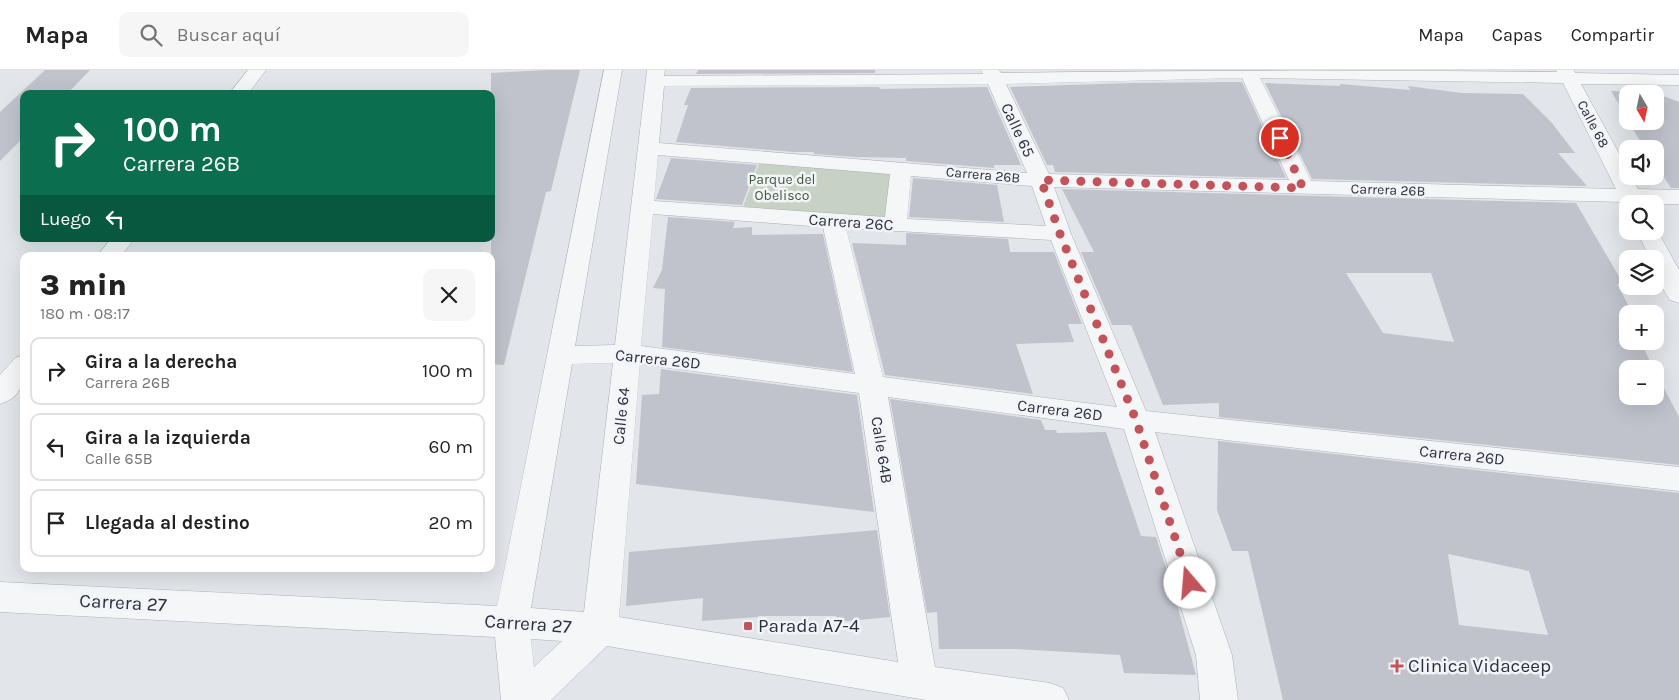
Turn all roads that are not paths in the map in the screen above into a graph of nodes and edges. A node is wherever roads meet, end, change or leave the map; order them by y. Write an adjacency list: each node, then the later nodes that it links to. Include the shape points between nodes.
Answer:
1 (258, 70): 8 (street)
2 (613, 70): 26 (street)
3 (1248, 71): 4 (street); 5 (street); 12 (street)
4 (1567, 74): 7 (street); 13 (street, Calle 68)
5 (992, 75): 6 (street); 11 (street, Calle 65)
6 (656, 76): 9 (street, Calle 64)
7 (1679, 80)
8 (241, 90)
9 (649, 148): 10 (street, Carrera 26B); 17 (street, Calle 64)
10 (901, 169): 11 (street, Carrera 26B); 19 (street)
11 (1041, 180): 12 (street, Carrera 26B); 20 (street, Calle 65)
12 (1303, 188): 16 (street, Carrera 26B)
13 (1631, 195)
14 (1679, 197): 15 (street, Carrera 26B)
15 (1664, 198)
16 (1619, 199)
17 (643, 207): 18 (street, Carrera 26C); 25 (street, Calle 64)
18 (833, 220): 19 (street, Carrera 26C); 28 (street, Calle 64B)
19 (895, 225): 20 (street, Carrera 26C)
20 (1060, 234): 30 (street, Calle 65)
21 (1652, 240): 24 (street)
22 (121, 242): 23 (street)
23 (112, 252)
24 (1679, 295)
25 (627, 353): 26 (street, Carrera 26D); 28 (street, Carrera 26D); 34 (street, Calle 64)
26 (560, 356): 33 (street)
27 (20, 369): 29 (street)
28 (872, 387): 30 (street, Carrera 26D); 35 (street, Calle 64B)
29 (0, 394)
30 (1136, 420): 31 (street, Carrera 26D); 39 (street, Calle 65, via 1214,655)
31 (1679, 479)
32 (0, 597): 33 (street, Carrera 27)
33 (511, 622): 34 (street, Carrera 27); 36 (street)
34 (600, 629): 35 (street, Carrera 27); 37 (street)
35 (918, 682): 38 (street, Carrera 27)
36 (520, 700)
37 (525, 700)
38 (1050, 700)
39 (1219, 700)

